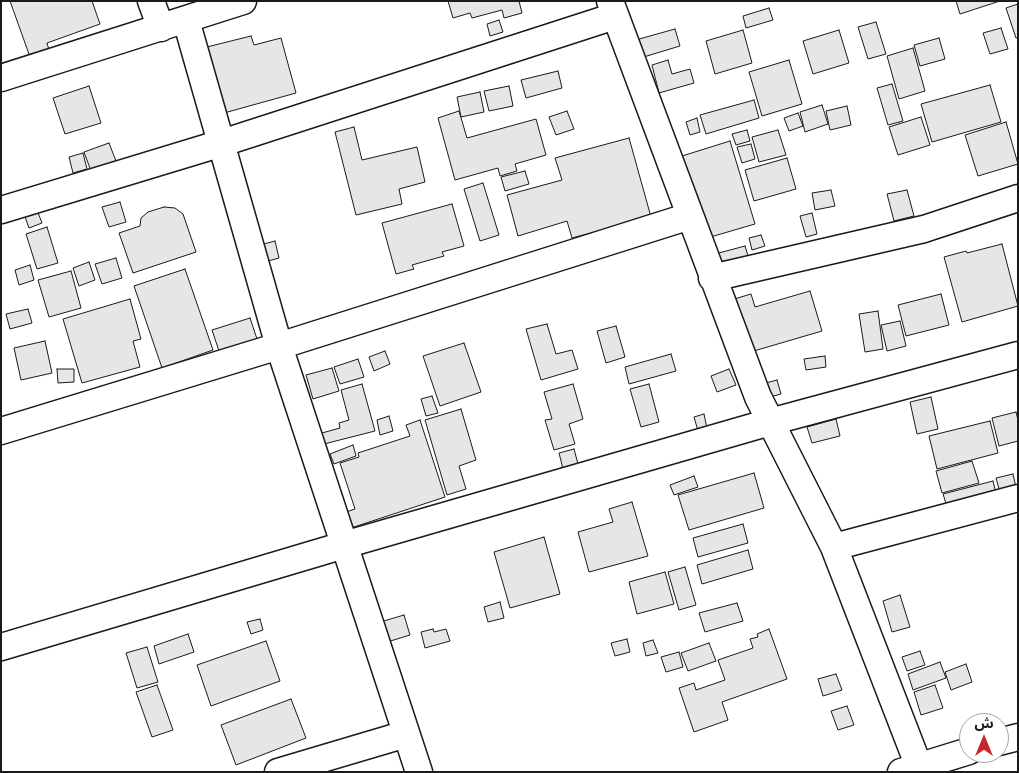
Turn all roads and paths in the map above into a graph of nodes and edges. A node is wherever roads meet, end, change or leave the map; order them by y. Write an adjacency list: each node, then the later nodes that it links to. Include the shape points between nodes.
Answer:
1 (151, 1): 5 (street)
2 (243, 1): 4 (street)
3 (613, 9): 7 (street); 10 (street)
4 (186, 20): 5 (street); 7 (street)
5 (161, 28): 6 (street)
6 (1, 78)
7 (222, 143): 9 (street); 12 (street)
8 (1018, 198): 11 (street, via 924,229)
9 (1, 210)
10 (690, 216): 11 (street); 12 (street)
11 (712, 278): 14 (street)
12 (279, 346): 15 (street); 17 (street)
13 (1018, 355): 14 (street)
14 (770, 422): 17 (street); 18 (street)
15 (1, 431)
16 (1018, 498): 18 (street)
17 (344, 545): 19 (street); 20 (street)
18 (834, 547): 22 (street)
19 (1, 647)
20 (406, 734): 23 (street); 24 (street)
21 (959, 754): 22 (street)
22 (914, 770)
23 (278, 772)
24 (419, 772)

